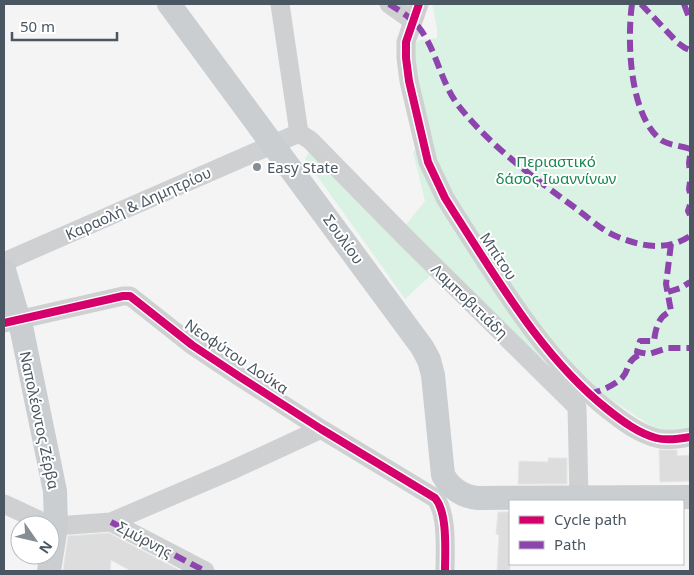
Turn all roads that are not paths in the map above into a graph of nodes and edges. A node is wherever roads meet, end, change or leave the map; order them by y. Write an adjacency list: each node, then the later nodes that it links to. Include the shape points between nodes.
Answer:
1 (169, 4): 6 (main road, Σουλίου)
2 (280, 4): 5 (street)
3 (389, 4): 4 (street)
4 (416, 12): 11 (street, Μπίτου, via 406,42 407,68 428,162 445,198 552,355 589,394 624,422 649,435 668,440)
5 (299, 133): 6 (street, Καραολή & Δημητρίου); 15 (street, Λαμποβιτιάδη, via 310,140 577,407)
6 (273, 143): 7 (street, Καραολή & Δημητρίου); 12 (main road, Σουλίου, via 426,353 433,375)
7 (4, 262)
8 (4, 270): 9 (main road, Ναπολέοντος Ζέρβα)
9 (12, 322): 10 (street, Νεοφύτου Δούκα, via 130,296 192,345); 19 (main road, Ναπολέοντος Ζέρβα, via 56,492)
10 (321, 429): 13 (street, Νεοφύτου Δούκα); 20 (street)
11 (690, 437)
12 (443, 475): 13 (street); 14 (main road)
13 (428, 493): 22 (street, via 438,502 442,512)
14 (464, 495): 15 (main road, via 483,498); 22 (street, via 448,517)
15 (579, 497): 16 (main road)
16 (690, 497)
17 (4, 504): 18 (street)
18 (28, 515)
19 (56, 515)
20 (112, 522): 21 (street); 23 (street, Σμύρνης)
21 (60, 526)
22 (445, 563)
23 (205, 571)

